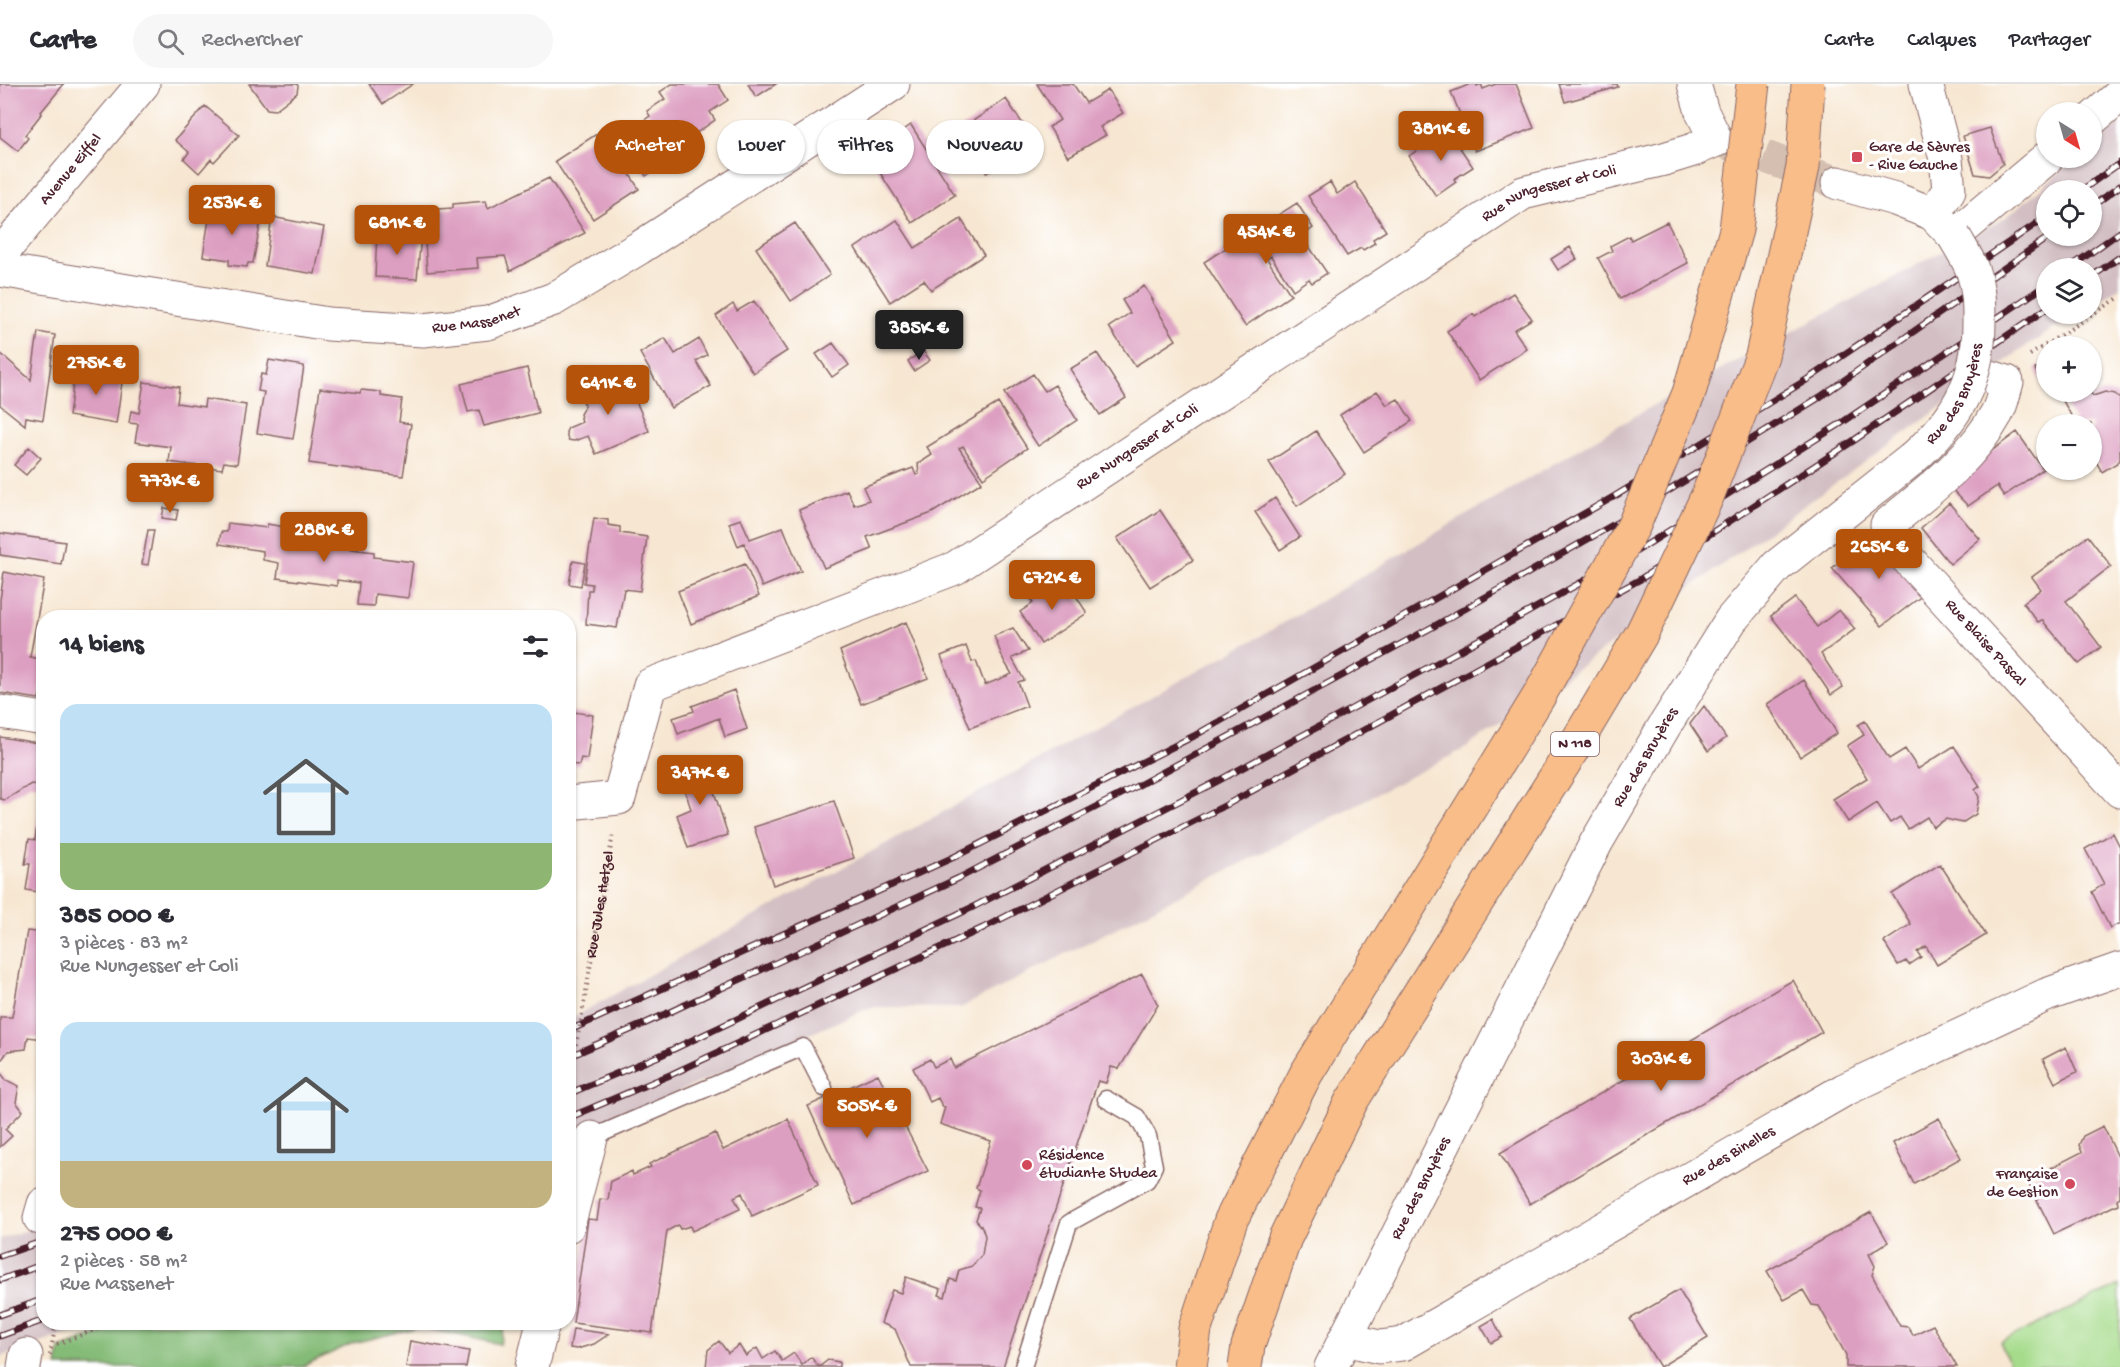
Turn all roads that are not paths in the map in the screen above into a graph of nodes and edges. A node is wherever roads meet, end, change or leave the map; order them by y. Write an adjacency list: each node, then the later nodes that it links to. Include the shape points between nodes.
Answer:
1 (143, 84): 12 (street, Avenue Eiffel)
2 (893, 84): 13 (street, Rue Massenet, via 554,299 488,323 423,330 328,324)
3 (1694, 84): 18 (street, Rue Nungesser et Coli, via 1716,140 1664,159 1523,194 955,568 650,685 619,798)
4 (1753, 84): 28 (highway, bridge, via 1736,230 1689,393 1634,525 1539,696 1306,1074 1231,1220 1194,1329)
5 (1808, 84): 29 (highway, N 118, bridge, via 1803,167 1762,356 1707,497 1642,633 1351,1102 1285,1238 1248,1346)
6 (1926, 84): 11 (street, via 1947,159 1949,190)
7 (2120, 95): 8 (street)
8 (2102, 111)
9 (2036, 165): 11 (street)
10 (1838, 183): 11 (street, via 1895,199)
11 (1943, 225): 14 (street, Rue des Bruyères, bridge, via 1973,270 1979,295 1979,342)
12 (0, 255)
13 (0, 270)
14 (1974, 372): 17 (street, Rue Blaise Pascal, via 2007,382 1998,412 1973,449 1887,525 1896,546); 25 (street, Rue des Bruyères, bridge, via 1952,416 1934,439 1777,566 1731,620 1596,843)
15 (0, 712): 16 (street)
16 (36, 718)
17 (2120, 791)
18 (576, 802)
19 (2120, 969): 25 (street, Rue des Binelles, via 2046,995 1845,1090 1403,1344)
20 (824, 1088): 22 (lane, via 803,1047)
21 (1106, 1099): 27 (lane, via 1137,1117 1148,1136 1154,1167 1147,1180 1070,1223)
22 (591, 1138): 23 (street)
23 (576, 1195)
24 (541, 1330): 26 (street)
25 (1338, 1353)
26 (532, 1367)
27 (1023, 1367)
28 (1190, 1367)
29 (1245, 1367)

